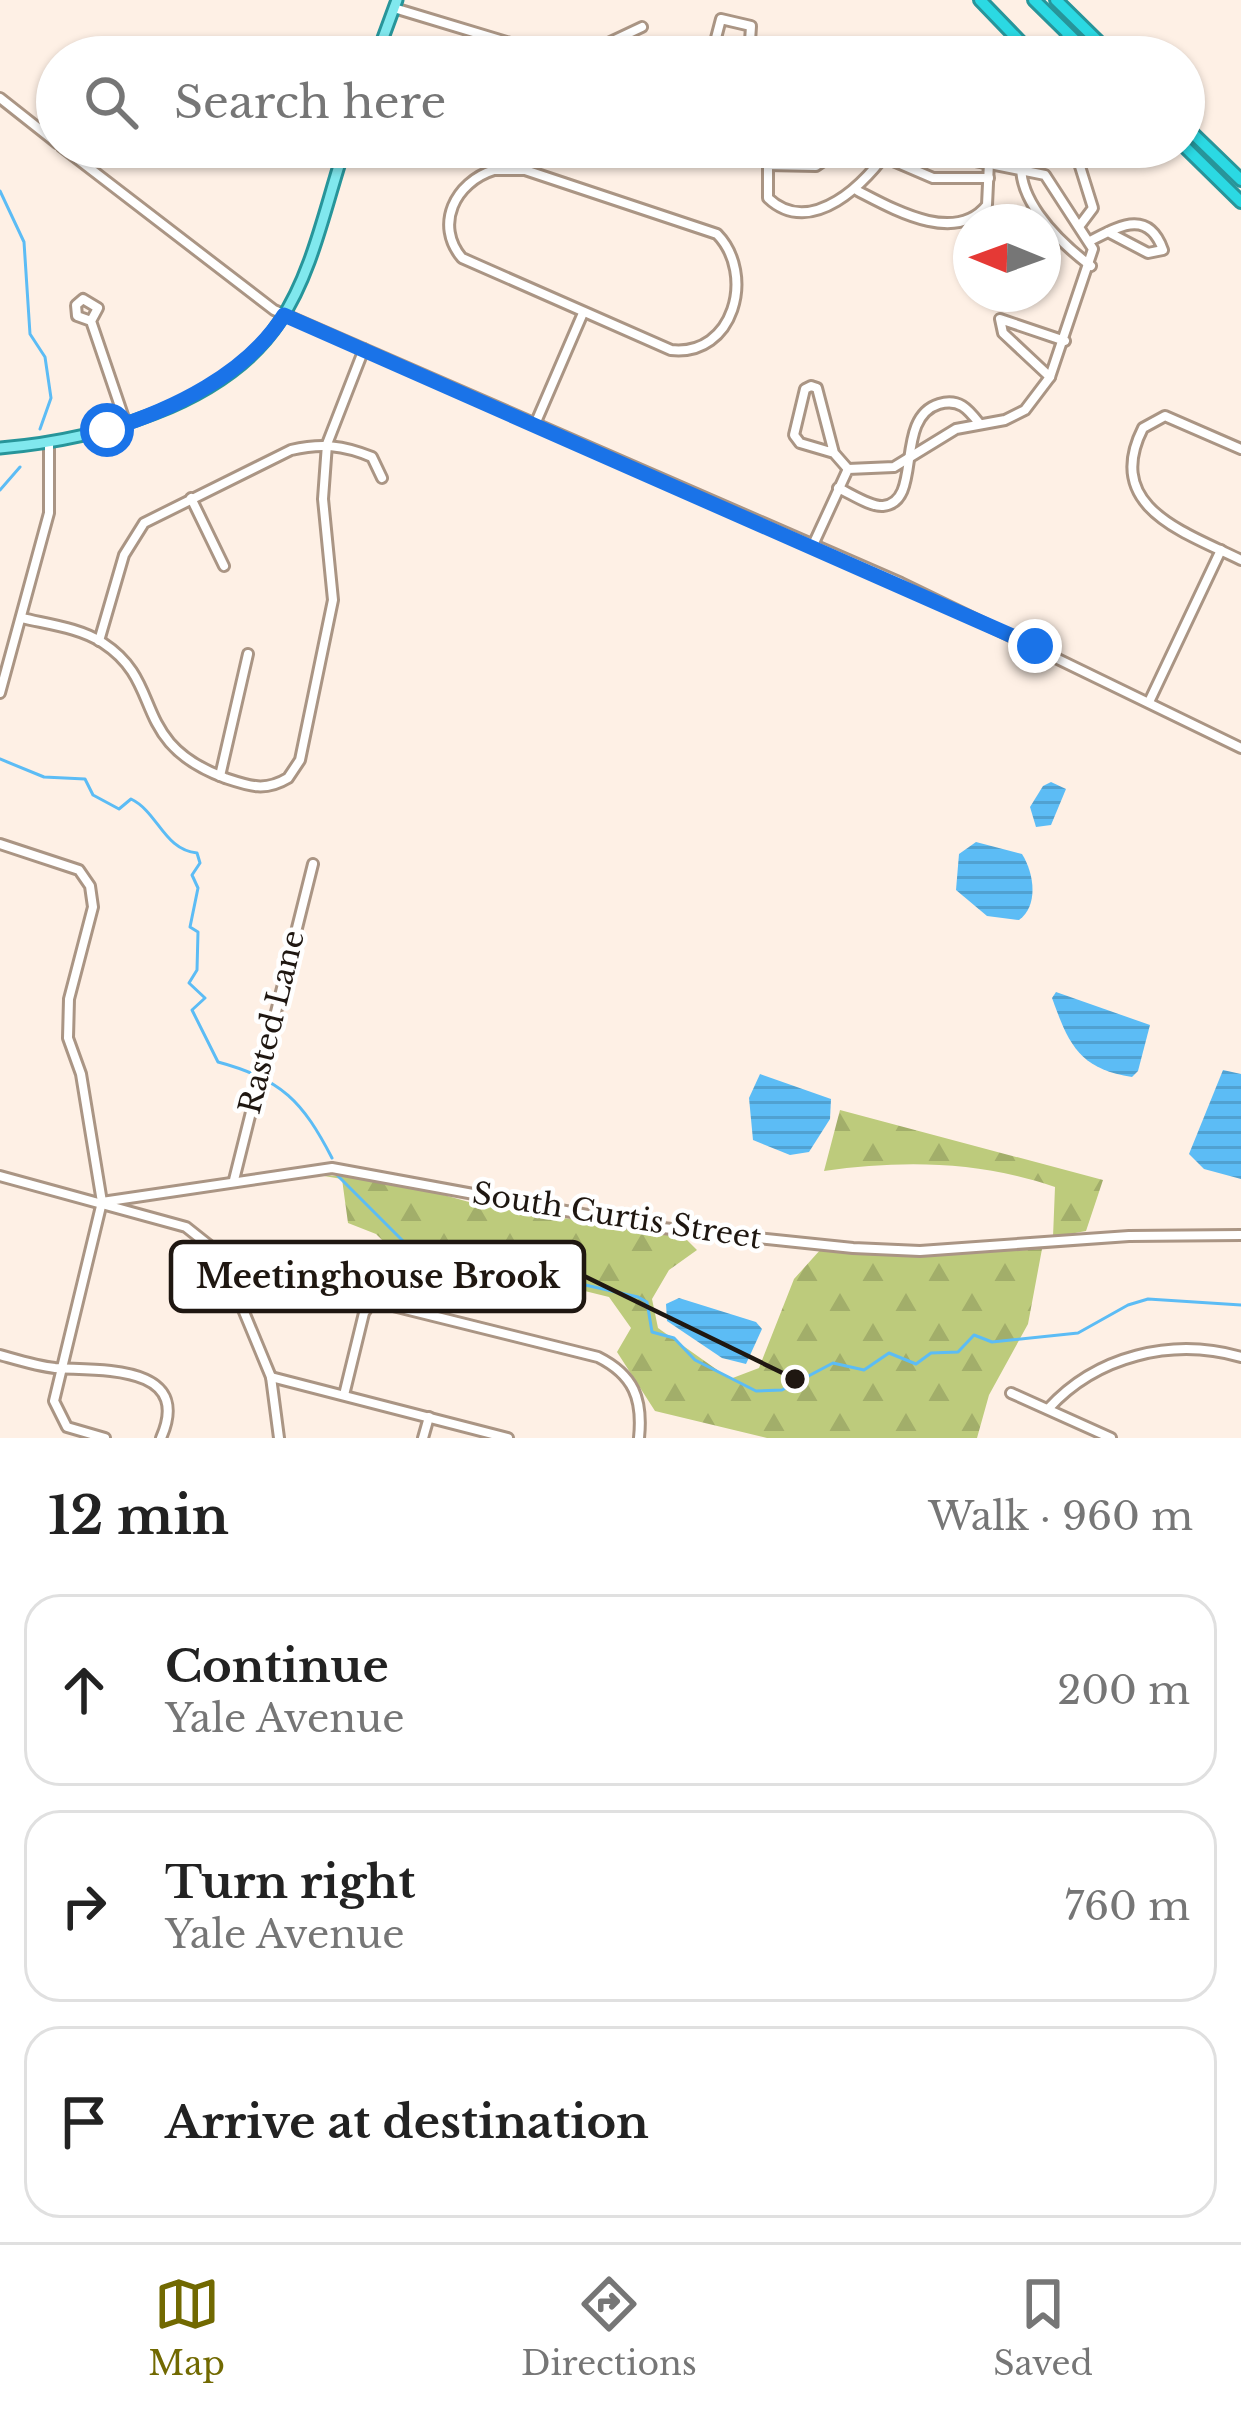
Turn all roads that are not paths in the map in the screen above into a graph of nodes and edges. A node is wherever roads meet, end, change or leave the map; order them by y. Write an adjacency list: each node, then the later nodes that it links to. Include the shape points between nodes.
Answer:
1 (980, 0): 12 (highway)
2 (1034, 0): 5 (highway)
3 (1056, 0): 15 (highway)
4 (395, 4): 7 (main road); 8 (street)
5 (1050, 16): 13 (highway); 14 (highway)
6 (642, 27): 9 (street)
7 (384, 36)
8 (492, 36)
9 (623, 36)
10 (717, 36): 11 (street, via 721,19 751,26)
11 (750, 36)
12 (1015, 36)
13 (1062, 36)
14 (1070, 36)
15 (1093, 36)
16 (0, 98): 17 (street)
17 (36, 127)
18 (1205, 145): 29 (highway)
19 (88, 168): 37 (street)
20 (337, 168): 37 (main road)
21 (768, 168): 30 (street, via 769,198 783,208 812,209)
22 (876, 168): 30 (street)
23 (910, 168): 28 (street, via 933,178)
24 (987, 168): 28 (street)
25 (1020, 168): 32 (street, via 1045,175); 35 (street, via 1041,219)
26 (1081, 168): 32 (street, via 1094,208)
27 (1204, 168): 31 (highway)
28 (988, 178): 30 (street, via 982,212 954,221 908,216)
29 (1241, 180)
30 (859, 191)
31 (1241, 202)
32 (1081, 224): 34 (street)
33 (1108, 232): 33 (street, via 1148,253 1163,250 1149,228 1130,221); 34 (street)
34 (1090, 241): 35 (street)
35 (1091, 266): 39 (street)
36 (584, 313): 36 (street, via 462,258 448,230 466,185 494,170 525,170 708,228 737,262 729,315 701,347 670,350); 42 (street)
37 (284, 315): 40 (street); 44 (main road, via 224,373)
38 (91, 321): 44 (street)
39 (1065, 341): 41 (street); 41 (street, via 1000,319 1003,333)
40 (364, 349): 42 (street); 46 (street)
41 (1050, 377): 43 (street, via 1025,410)
42 (536, 422): 55 (street)
43 (979, 423): 50 (street); 50 (street, via 966,406 934,405 920,417)
44 (126, 424): 45 (main road)
45 (49, 444): 47 (main road); 59 (street, via 49,513)
46 (327, 444): 52 (street, via 372,457); 54 (street, via 291,450); 65 (street, via 323,499 333,600 300,760 272,786)
47 (0, 448)
48 (1241, 449): 56 (street, via 1166,416 1143,428 1130,461 1144,502)
49 (834, 453): 49 (street, via 817,388 812,386 794,435); 51 (street)
50 (909, 460): 51 (street); 53 (street, via 905,485 888,505)
51 (848, 469): 53 (street)
52 (382, 478)
53 (838, 488): 55 (street)
54 (191, 499): 58 (street); 60 (street, via 144,524 129,543)
55 (813, 545): 63 (street)
56 (1221, 550): 57 (street); 63 (street)
57 (1241, 560)
58 (224, 566)
59 (22, 618): 60 (street); 62 (street)
60 (99, 640): 65 (street, via 133,673 156,729 180,757)
61 (248, 654): 65 (street)
62 (0, 692)
63 (1149, 703): 64 (street)
64 (1241, 748)
65 (220, 776)
66 (0, 844): 70 (street, via 80,870 90,886 93,908 69,999 68,1038)
67 (314, 864): 69 (street, Rasted Lane)
68 (0, 1176): 70 (street, South Curtis Street)
69 (234, 1180): 70 (street, South Curtis Street); 71 (street, South Curtis Street, via 348,1168 653,1227 853,1248)
70 (102, 1202): 74 (street); 75 (street, via 186,1227 212,1244)
71 (1241, 1235)
72 (0, 1355): 74 (street)
73 (1241, 1357): 78 (street, via 1189,1349 1116,1360)
74 (61, 1368): 80 (street, via 58,1417 80,1434); 81 (street, via 149,1378 165,1408)
75 (271, 1377): 77 (street); 82 (street)
76 (1011, 1393): 78 (street)
77 (344, 1396): 79 (street); 85 (street, via 364,1312 381,1303 617,1367 638,1398)
78 (1048, 1409): 86 (street)
79 (429, 1417): 83 (street); 84 (street)
80 (105, 1438)
81 (160, 1438)
82 (279, 1438)
83 (423, 1438)
84 (508, 1438)
85 (639, 1438)
86 (1111, 1438)

